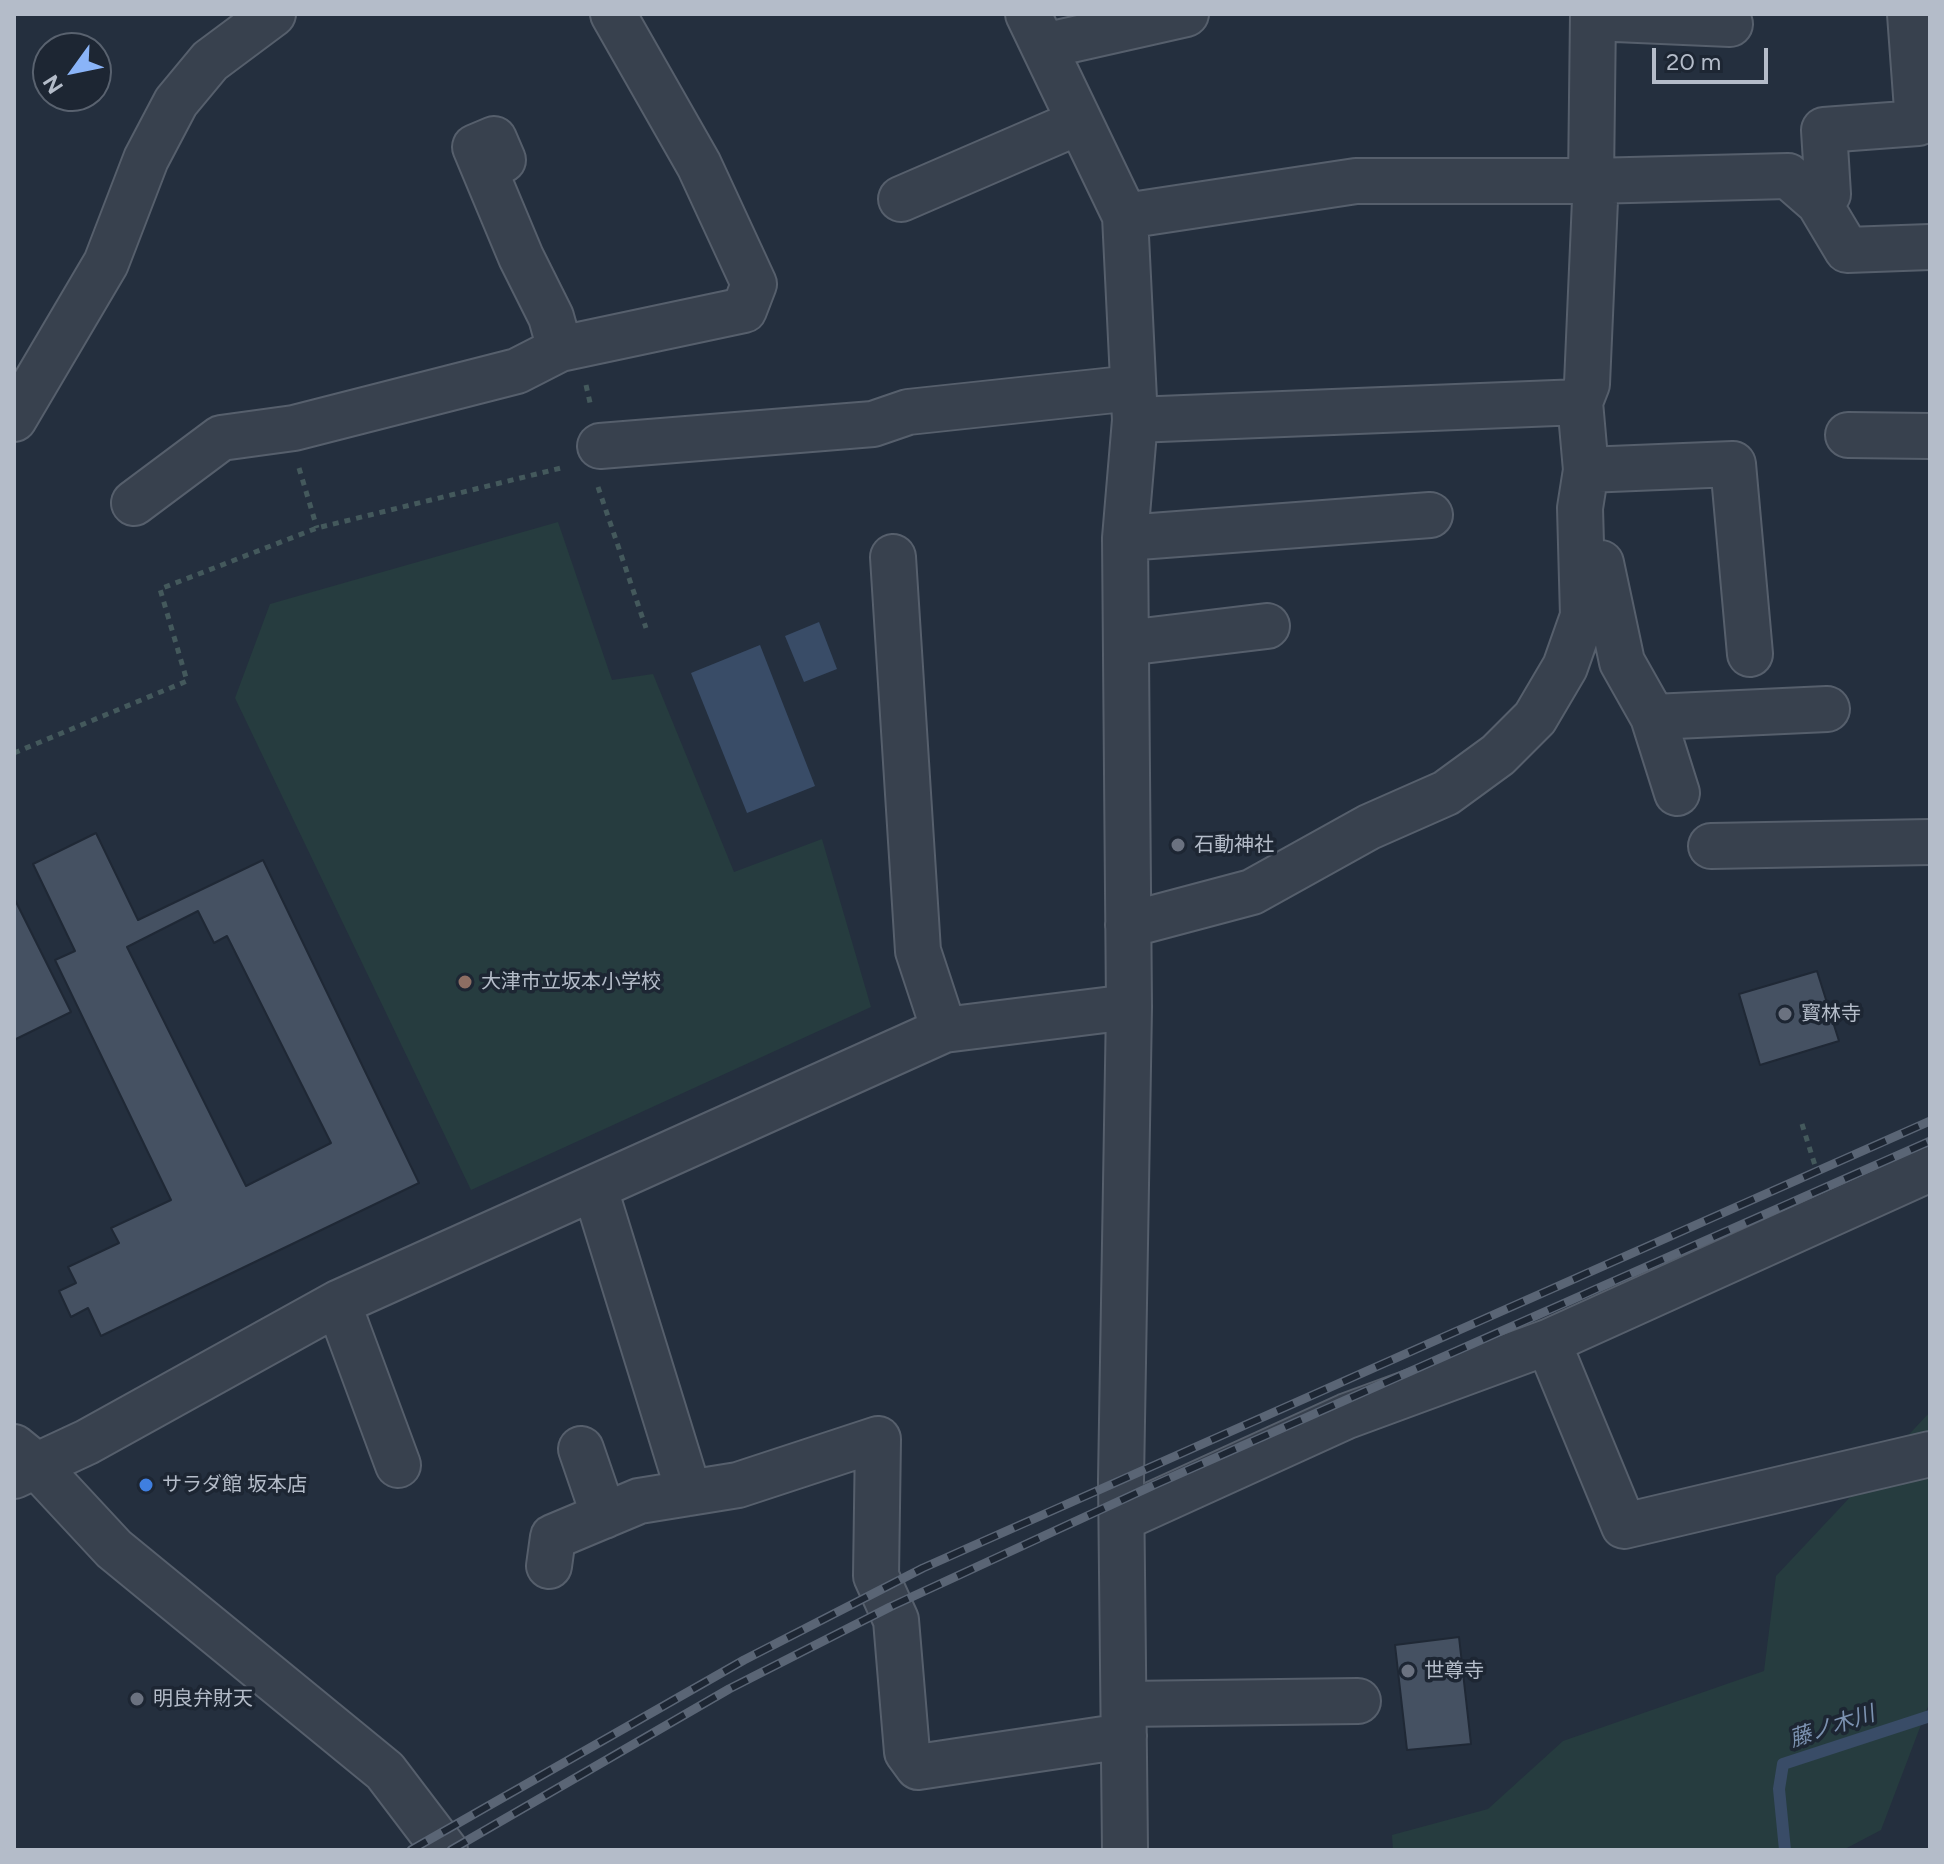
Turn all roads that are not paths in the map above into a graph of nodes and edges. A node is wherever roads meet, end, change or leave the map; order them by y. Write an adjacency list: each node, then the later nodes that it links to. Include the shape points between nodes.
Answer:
1 (273, 14): 18 (street, via 210,61 176,102 146,159 106,263)
2 (613, 14): 15 (street, via 699,165 754,284 744,310)
3 (1186, 14): 7 (street)
4 (1910, 14): 12 (street, via 1918,123 1824,130 1828,194)
5 (1593, 16): 6 (street); 10 (street)
6 (1730, 24)
7 (1036, 30): 8 (street)
8 (1079, 122): 11 (street); 13 (street)
9 (503, 160): 15 (street, via 494,139 475,147 551,317)
10 (1591, 181): 12 (street, via 1788,176); 13 (street, via 1356,181); 16 (street, via 1595,200 1587,384)
11 (901, 199)
12 (1819, 203): 14 (street, via 1847,250)
13 (1125, 216): 17 (street)
14 (1930, 247)
15 (560, 349): 23 (street, via 517,371 286,429 221,438)
16 (1580, 402): 17 (street); 22 (street)
17 (1134, 404): 21 (street, via 908,412 873,424); 25 (street)
18 (14, 419)
19 (1848, 435): 20 (street)
20 (1930, 436)
21 (587, 455)
22 (1584, 476): 29 (street, via 1733,464); 31 (street, via 1622,662); 35 (street, via 1583,616 1556,686 1535,718 1498,755 1446,793 1369,827 1252,892)
23 (134, 503)
24 (1430, 515): 25 (street)
25 (1125, 538): 28 (street)
26 (893, 557): 37 (street, via 918,951)
27 (1267, 626): 28 (street)
28 (1126, 643): 35 (street)
29 (1750, 654)
30 (1827, 709): 31 (street)
31 (1653, 717): 32 (street)
32 (1677, 793)
33 (1930, 842): 34 (street)
34 (1711, 846)
35 (1128, 925): 36 (street)
36 (1129, 1007): 37 (street); 48 (street)
37 (944, 1030): 39 (street)
38 (1930, 1169): 41 (street)
39 (595, 1189): 40 (street); 46 (street)
40 (338, 1303): 44 (street, via 87,1442); 45 (street)
41 (1548, 1342): 43 (street, via 1624,1526); 48 (street, via 1347,1416)
42 (581, 1449): 47 (street)
43 (1930, 1454)
44 (21, 1463): 52 (street, via 114,1549 385,1771)
45 (398, 1465)
46 (689, 1493): 47 (street, via 639,1501); 51 (street, via 738,1485 878,1439 876,1576 896,1620 907,1752 918,1767)
47 (604, 1516): 49 (street, via 553,1537)
48 (1123, 1518): 51 (street)
49 (549, 1566)
50 (1358, 1701): 51 (street)
51 (1124, 1720): 53 (street)
52 (445, 1850)
53 (1125, 1850)

